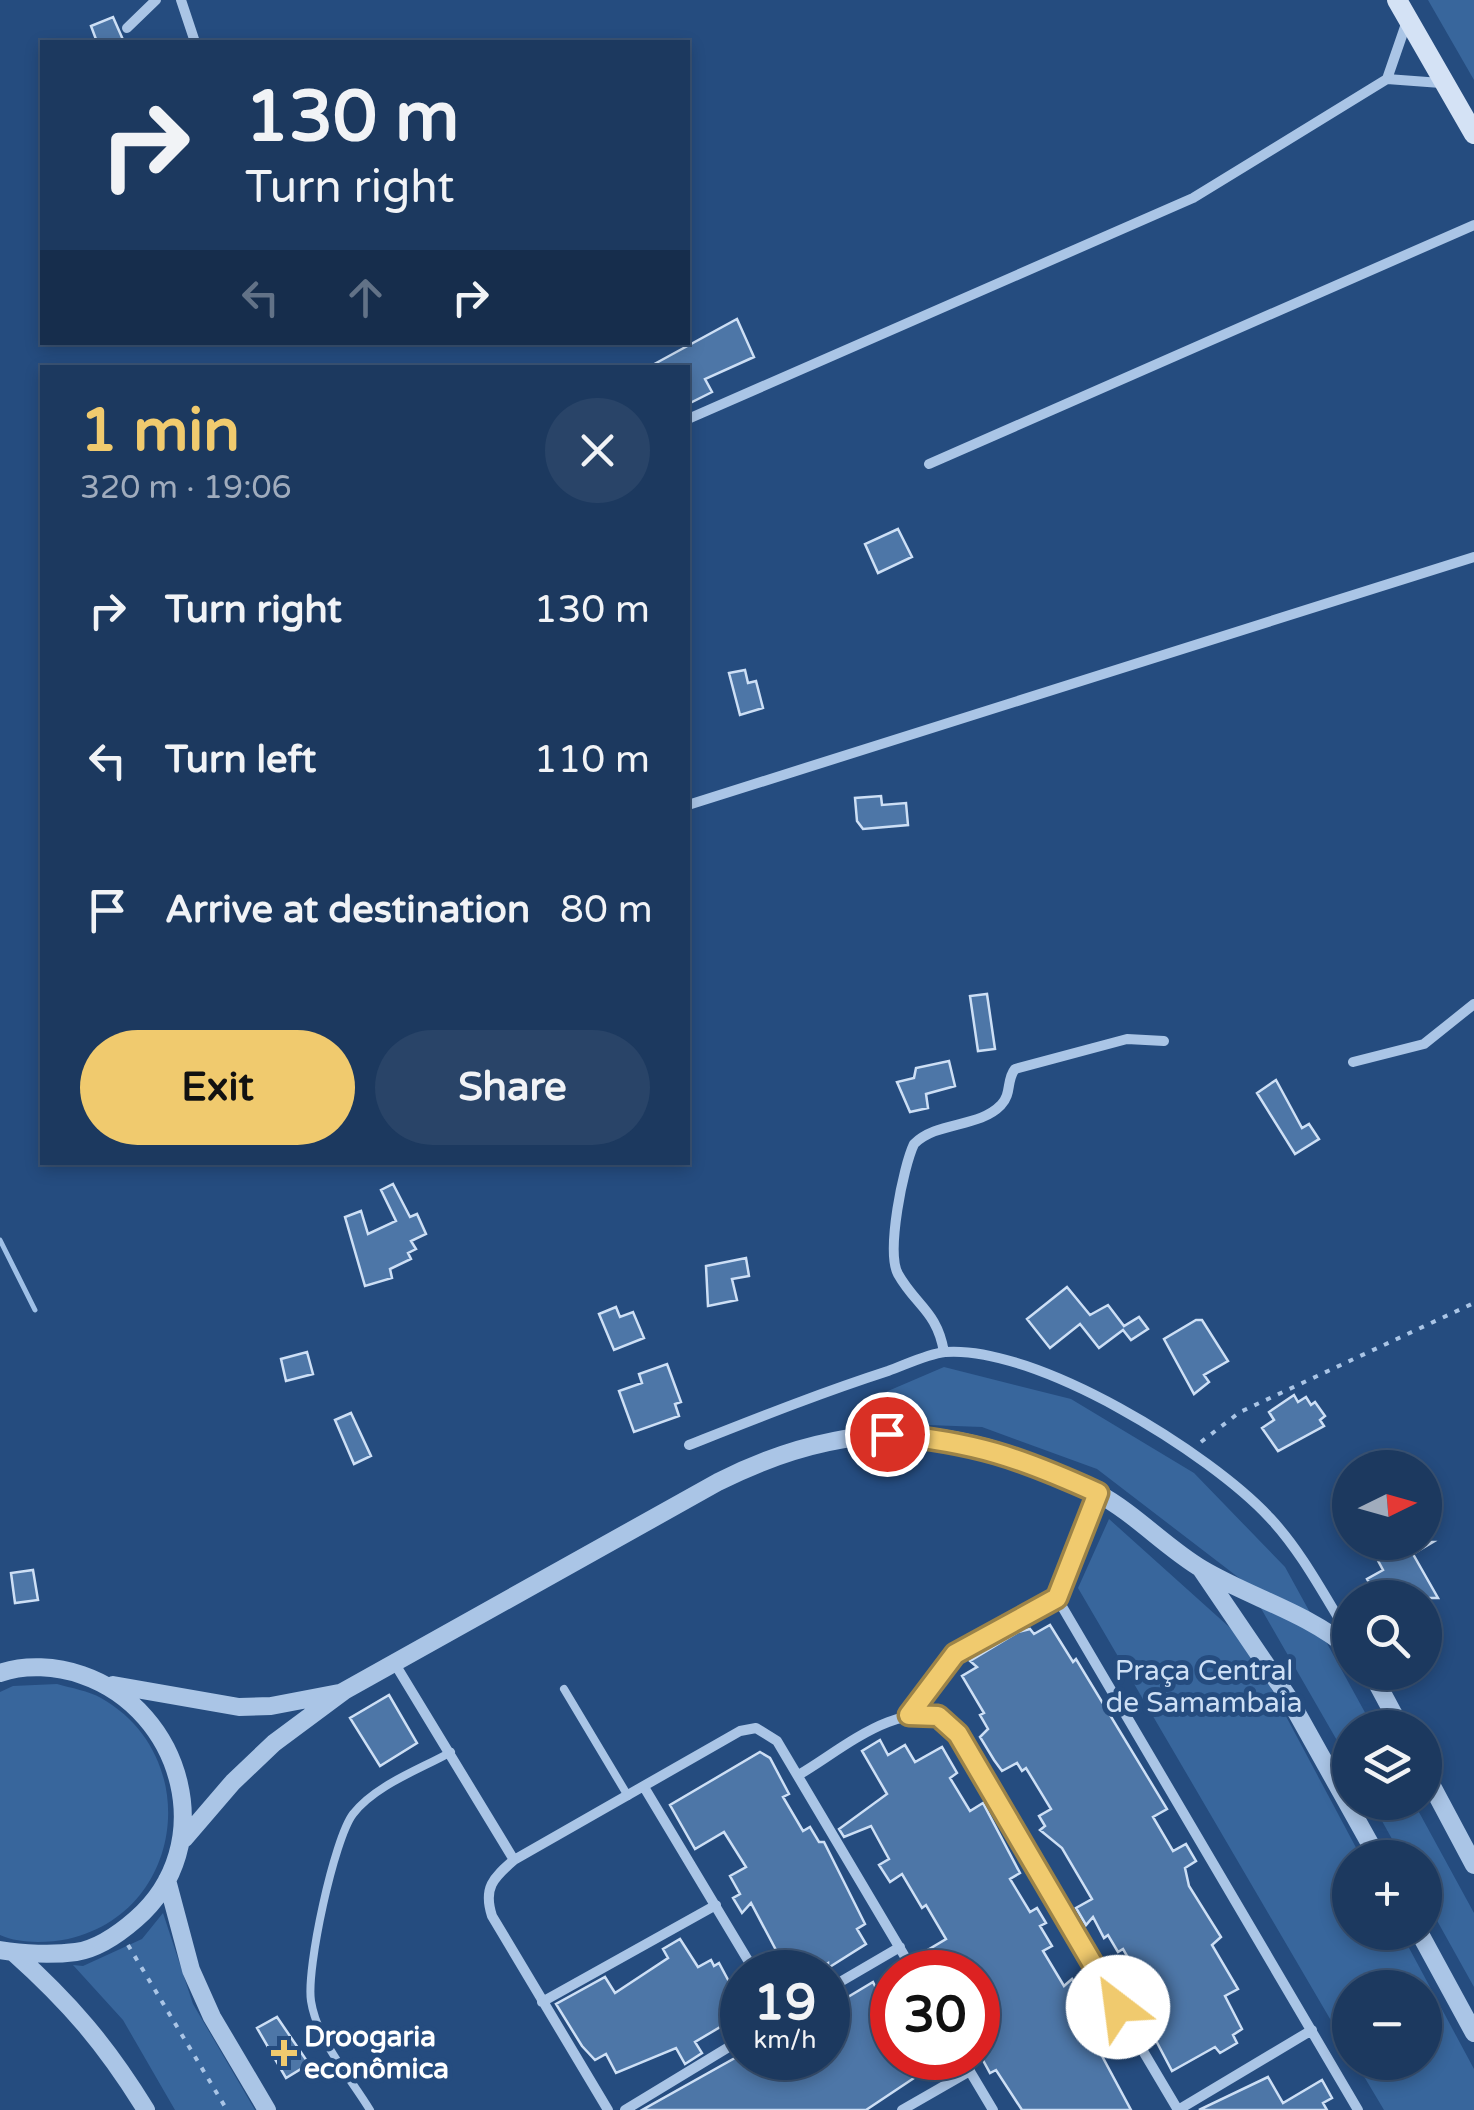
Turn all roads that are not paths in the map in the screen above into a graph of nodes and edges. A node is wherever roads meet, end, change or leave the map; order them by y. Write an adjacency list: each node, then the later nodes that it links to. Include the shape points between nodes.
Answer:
1 (156, 0): 5 (street)
2 (181, 0): 6 (street)
3 (1397, 0): 4 (main road)
4 (1407, 20): 7 (street); 8 (main road)
5 (128, 28)
6 (194, 40)
7 (1387, 79): 8 (street); 11 (street, via 1193,198)
8 (1442, 83): 9 (main road)
9 (1474, 134)
10 (1474, 225): 12 (street)
11 (690, 418)
12 (929, 464)
13 (1474, 558): 14 (street)
14 (690, 803)
15 (1474, 1004): 17 (street, via 1424,1044)
16 (1164, 1041): 18 (street, via 1127,1039 1015,1069 996,1110 929,1132 914,1144 892,1258 940,1327)
17 (1353, 1062)
18 (944, 1352): 19 (street); 23 (street, via 1032,1368 1132,1415 1192,1453 1269,1517)
19 (689, 1445)
20 (1098, 1493): 21 (street); 22 (street); 25 (street, via 1013,1455 949,1440 838,1437 772,1455 732,1475)
21 (1200, 1568): 24 (street); 37 (street, via 1288,1697)
22 (1057, 1598): 30 (street, via 955,1654); 48 (street)
23 (1332, 1610)
24 (1332, 1636)
25 (395, 1664): 29 (street); 31 (street)
26 (0, 1673): 27 (street, via 63,1668)
27 (109, 1684): 29 (street, via 239,1707); 36 (street, via 148,1715 174,1758)
28 (564, 1690): 34 (lane)
29 (344, 1692): 36 (street, via 274,1743)
30 (909, 1715): 32 (street); 60 (street, via 938,1716 958,1734)
31 (452, 1752): 38 (street); 55 (lane, via 371,1796 340,1838 311,2001 318,2025)
32 (800, 1774): 33 (street, via 777,1741 756,1728); 42 (street)
33 (644, 1787): 34 (street); 41 (street)
34 (628, 1796): 38 (street)
35 (1442, 1805): 39 (street)
36 (184, 1839): 40 (street)
37 (1368, 1840)
38 (514, 1860): 47 (street, via 492,1879 487,1901)
39 (1474, 1865)
40 (167, 1880): 45 (street, via 120,1933 79,1952); 54 (street, via 191,1970)
41 (716, 1905): 43 (street); 47 (street)
42 (900, 1948): 46 (street)
43 (742, 1950)
44 (1429, 1950): 49 (street)
45 (6, 1951): 53 (street, via 70,2002)
46 (850, 1976)
47 (542, 2002): 56 (street)
48 (1312, 2030): 60 (street); 61 (street)
49 (1474, 2033)
50 (720, 2052): 57 (street)
51 (954, 2080): 58 (street)
52 (975, 2080): 59 (street)
53 (146, 2110)
54 (267, 2110)
55 (370, 2110)
56 (608, 2110)
57 (625, 2110)
58 (902, 2110)
59 (993, 2110)
60 (1178, 2110)
61 (1358, 2110)

